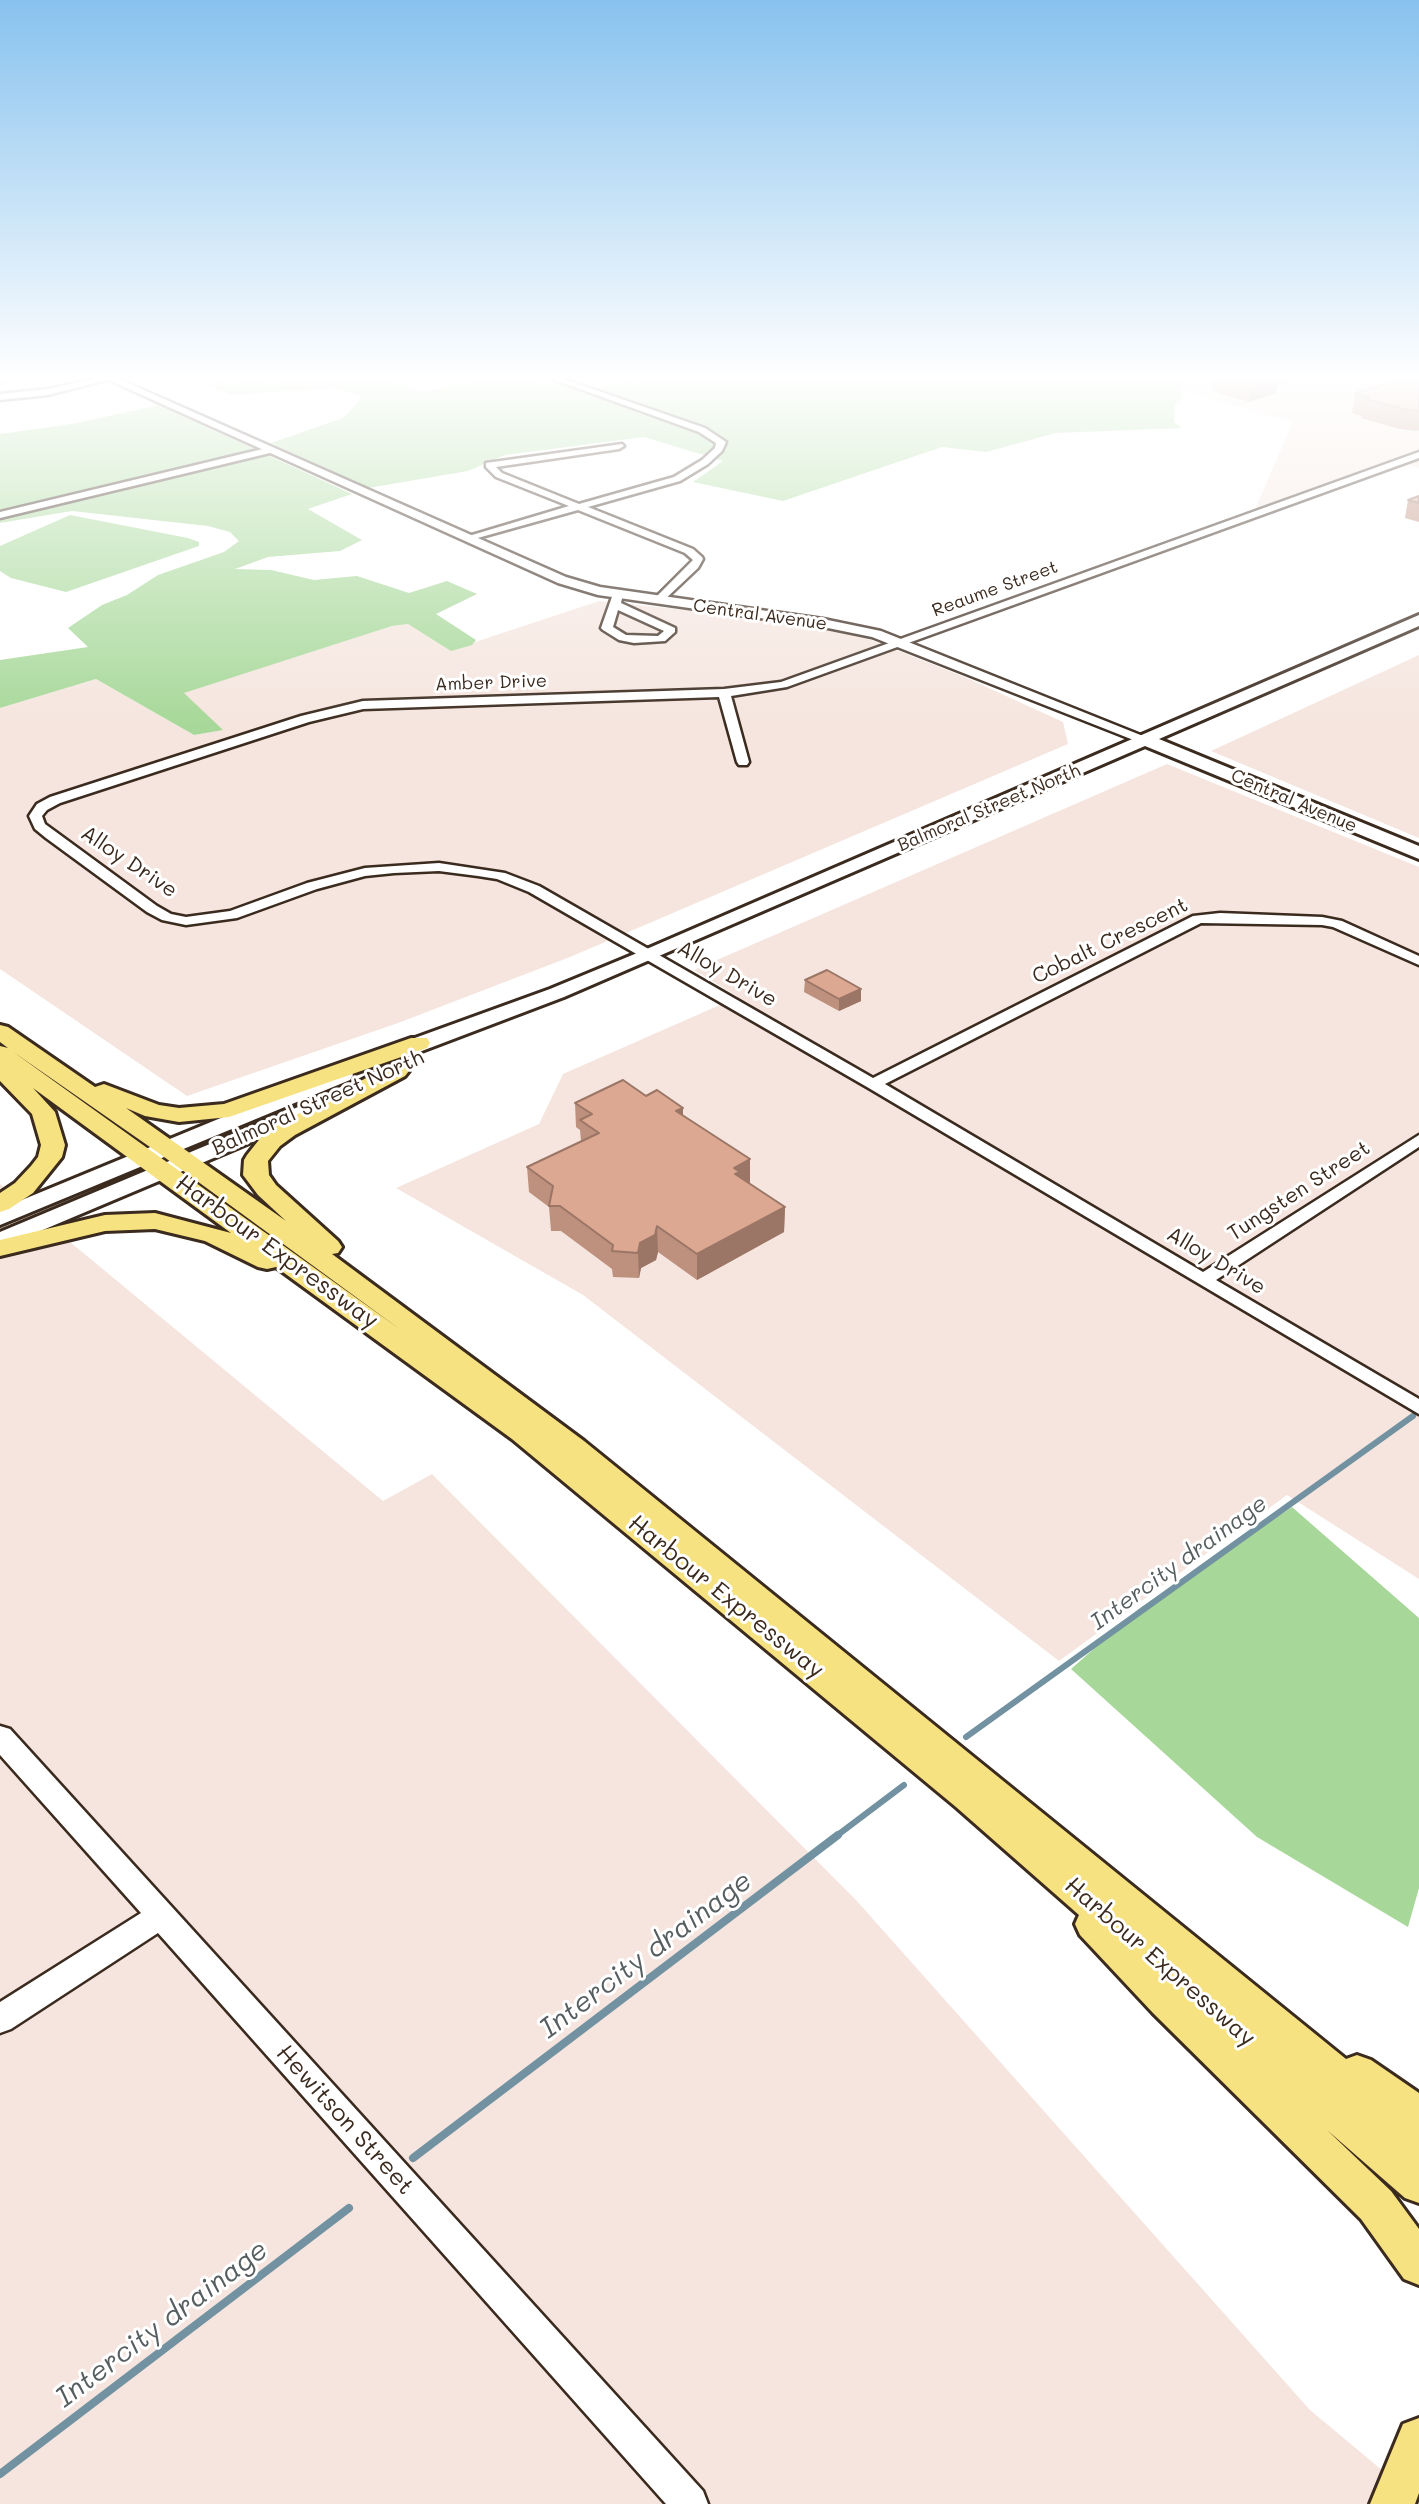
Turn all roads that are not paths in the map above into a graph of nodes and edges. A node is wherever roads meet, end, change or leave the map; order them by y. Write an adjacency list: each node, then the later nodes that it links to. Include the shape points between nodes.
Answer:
1 (92, 493): 7 (street)
2 (366, 493): 8 (street, Central Avenue)
3 (541, 493): 6 (street)
4 (629, 493): 6 (street)
5 (1312, 493): 12 (street, Reaume Street)
6 (576, 508): 8 (street); 10 (street, via 689,551 698,559)
7 (0, 515)
8 (467, 538): 9 (street, Central Avenue)
9 (617, 599): 9 (street, via 607,628 622,638 661,639 671,630); 10 (street, Central Avenue)
10 (658, 600): 12 (street, Central Avenue, via 823,623)
11 (1419, 620): 14 (main road, Balmoral Street North)
12 (900, 642): 13 (street, Amber Drive, via 783,685); 14 (street, Central Avenue)
13 (724, 693): 15 (street); 16 (street, Amber Drive, via 363,705)
14 (1146, 740): 17 (main road, Central Avenue); 18 (main road, Balmoral Street North)
15 (743, 762)
16 (87, 789): 18 (street, Alloy Drive, via 43,807 36,816 40,826 167,917 186,922 232,915 365,872 455,868 500,876 534,890)
17 (1419, 853)
18 (649, 955): 20 (main road, Balmoral Street North); 27 (street, Alloy Drive)
19 (1419, 961): 27 (street, Cobalt Crescent, via 1322,921 1198,919)
20 (557, 993): 22 (main road, Balmoral Street North); 25 (main road, Balmoral Street North)
21 (0, 1032): 26 (main road, Harbour Expressway)
22 (418, 1043): 26 (main road, via 229,1110 206,1114 155,1111); 29 (main road, Balmoral Street North)
23 (0, 1053): 29 (main road, Harbour Expressway)
24 (0, 1068): 30 (main road, via 43,1112 53,1145 40,1171)
25 (397, 1071): 29 (main road, Balmoral Street North); 36 (main road, via 278,1136 258,1156 256,1175 292,1214)
26 (59, 1073): 29 (main road, Harbour Expressway)
27 (873, 1084): 34 (street, Alloy Drive)
28 (1419, 1140): 34 (street, Tungsten Street)
29 (166, 1160): 31 (main road, Balmoral Street North); 32 (main road, Balmoral Street North); 35 (main road, Harbour Expressway); 36 (main road, Harbour Expressway)
30 (0, 1204)
31 (0, 1218)
32 (0, 1241)
33 (0, 1248): 35 (main road, via 105,1223 176,1224 251,1252)
34 (1204, 1280): 37 (street, Alloy Drive)
35 (389, 1334): 39 (main road, Harbour Expressway, via 522,1432)
36 (443, 1348): 41 (main road, Harbour Expressway, via 751,1591)
37 (1419, 1408)
38 (0, 1737): 40 (street, Hewitson Street)
39 (993, 1819): 45 (main road, Harbour Expressway); 46 (main road, via 1166,2001 1376,2205)
40 (162, 1916): 42 (street); 50 (street, Hewitson Street)
41 (1203, 1966): 43 (main road); 44 (main road, Harbour Expressway)
42 (0, 2019)
43 (1419, 2116)
44 (1419, 2144)
45 (1419, 2184)
46 (1419, 2264)
47 (1419, 2440): 51 (main road)
48 (1419, 2470): 51 (street)
49 (1419, 2482): 51 (main road)
50 (690, 2504)
51 (1391, 2504)

